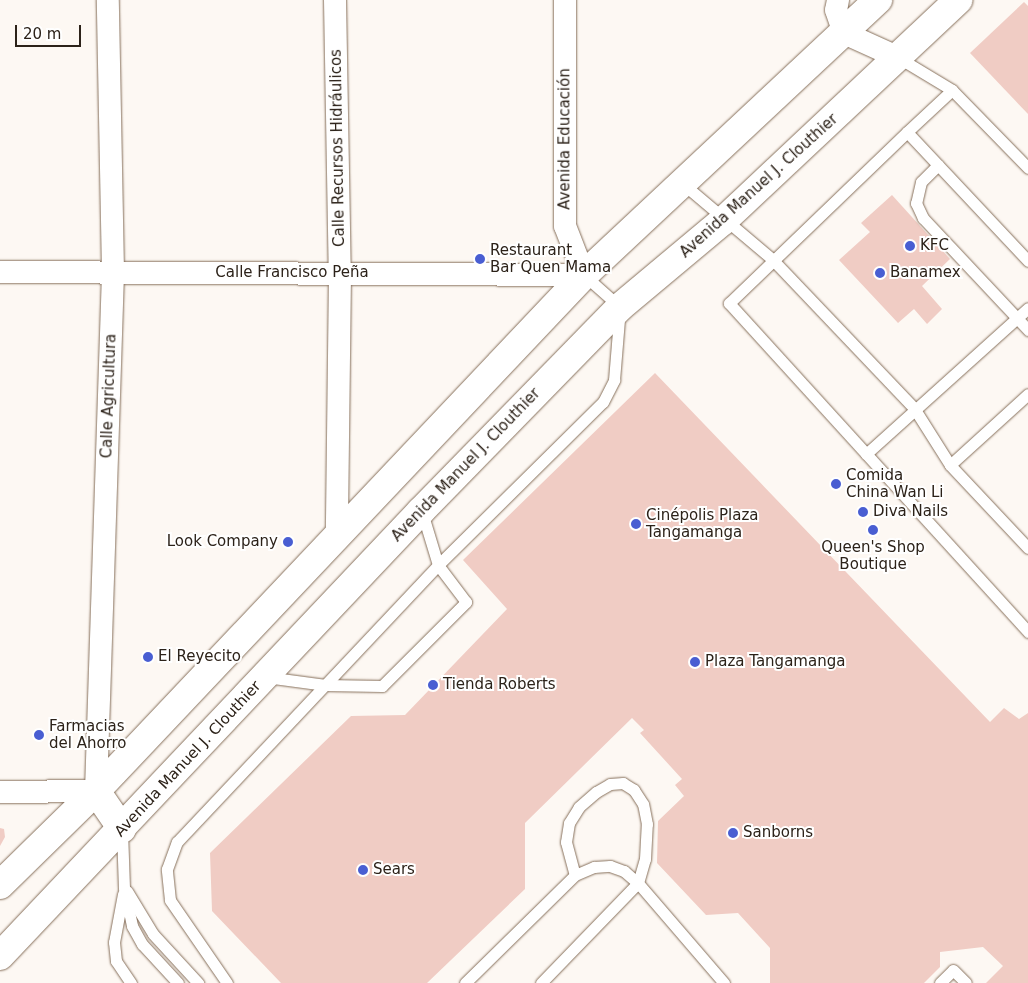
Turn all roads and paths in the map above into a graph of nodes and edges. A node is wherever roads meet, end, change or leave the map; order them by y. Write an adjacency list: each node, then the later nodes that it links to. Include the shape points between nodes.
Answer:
1 (108, 0): 18 (street, Calle Agricultura)
2 (335, 0): 19 (street, Calle Recursos Hidráulicos)
3 (565, 0): 20 (street, Avenida Educación, via 565,226)
4 (838, 0): 7 (street, via 836,10)
5 (878, 0): 7 (main road)
6 (958, 0): 8 (main road, Avenida Manuel J. Clouthier)
7 (844, 33): 8 (street); 13 (main road)
8 (899, 58): 9 (lane); 14 (main road, Avenida Manuel J. Clouthier)
9 (952, 90): 10 (lane); 12 (lane)
10 (907, 132): 11 (lane); 15 (lane)
11 (938, 165): 16 (lane); 23 (lane, via 921,182 916,203 923,218)
12 (1028, 168)
13 (681, 183): 14 (lane); 20 (main road)
14 (723, 221): 15 (lane); 21 (main road, Avenida Manuel J. Clouthier)
15 (772, 259): 26 (lane); 27 (lane, via 729,303)
16 (1028, 261)
17 (0, 272): 18 (street, Calle Francisco Peña)
18 (113, 272): 19 (street, Calle Francisco Peña); 36 (street, Calle Agricultura)
19 (340, 274): 20 (street, Calle Francisco Peña); 30 (street, Calle Recursos Hidráulicos)
20 (584, 275): 21 (lane); 30 (main road)
21 (620, 307): 29 (main road, Avenida Manuel J. Clouthier); 32 (lane, via 614,380 603,402)
22 (1028, 308): 23 (lane)
23 (1017, 317): 24 (lane); 26 (lane)
24 (1028, 330)
25 (1028, 394): 28 (lane)
26 (914, 408): 27 (lane); 28 (lane)
27 (866, 454): 33 (lane)
28 (950, 465): 31 (lane)
29 (421, 511): 32 (lane); 34 (main road, Avenida Manuel J. Clouthier)
30 (338, 535): 36 (main road)
31 (1028, 548)
32 (438, 565): 35 (lane); 35 (lane, via 466,602 382,686)
33 (1028, 632)
34 (265, 677): 35 (lane); 38 (main road, Avenida Manuel J. Clouthier)
35 (325, 685): 47 (lane, via 177,842 166,869 170,900)
36 (96, 791): 37 (street); 38 (main road); 41 (main road)
37 (0, 792)
38 (122, 829): 42 (lane); 43 (main road, Avenida Manuel J. Clouthier)
39 (574, 875): 40 (lane, via 594,867 610,866 624,871); 40 (lane, via 566,842 569,823 579,807 596,792 610,784 623,783 634,790 643,804 647,824 645,859); 48 (lane)
40 (638, 884): 49 (lane); 50 (lane)
41 (0, 885)
42 (124, 888): 44 (lane, via 114,942 116,961); 45 (lane, via 132,926 142,944); 46 (lane, via 153,934)
43 (0, 956)
44 (131, 983)
45 (178, 983)
46 (198, 983)
47 (227, 983)
48 (465, 983)
49 (541, 983)
50 (724, 983)
51 (940, 983): 52 (lane, via 953,970)
52 (966, 983)

